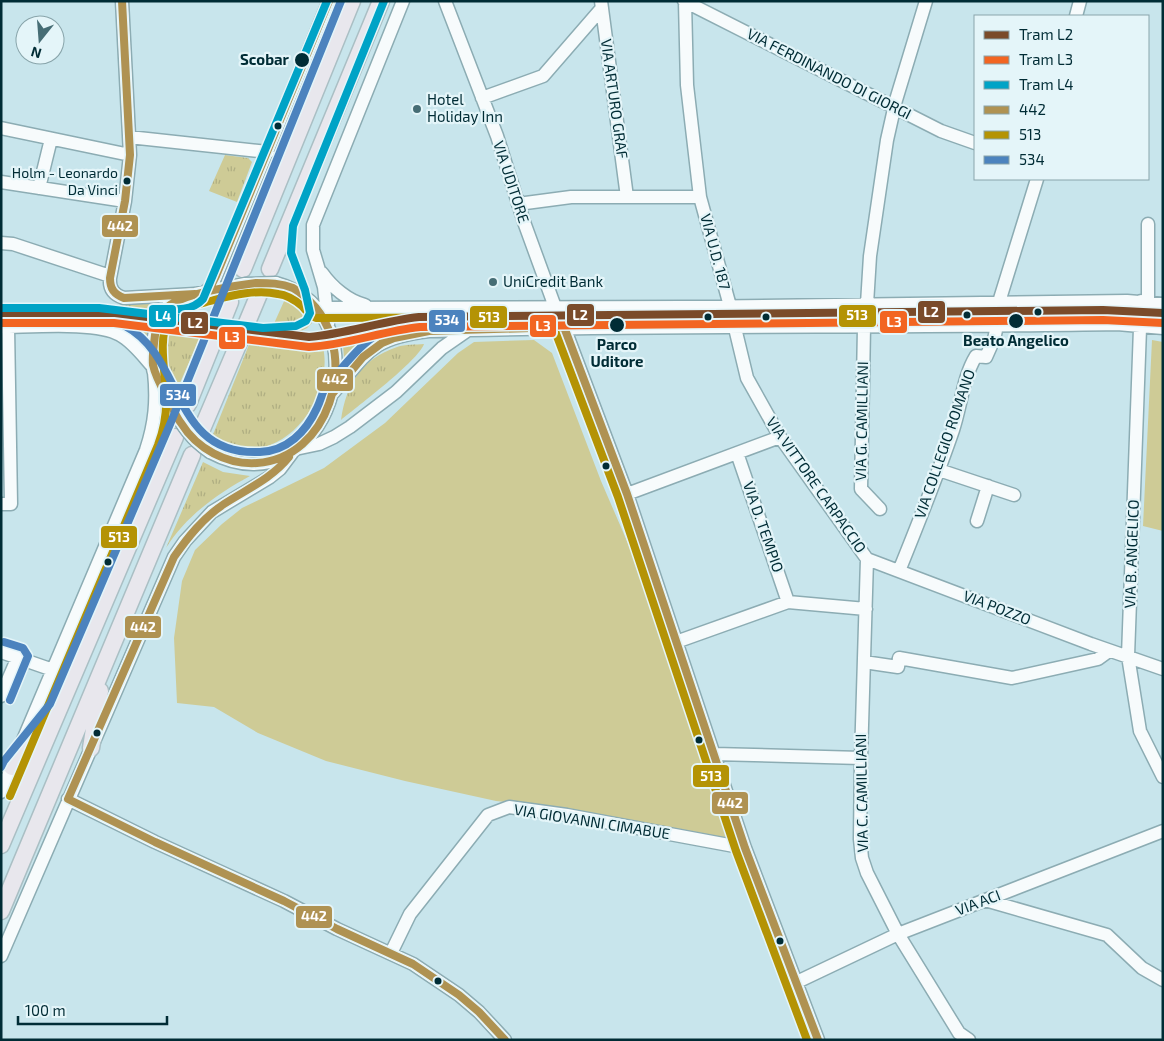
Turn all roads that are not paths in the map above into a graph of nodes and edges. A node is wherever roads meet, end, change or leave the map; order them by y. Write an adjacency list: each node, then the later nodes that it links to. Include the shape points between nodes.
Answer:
1 (122, 1): 15 (street)
2 (329, 1): 18 (street)
3 (352, 1): 30 (main road)
4 (381, 1): 31 (main road)
5 (403, 1): 29 (street, via 315,216 312,241)
6 (445, 1): 12 (street, VIA UDITORE)
7 (926, 1): 13 (street)
8 (1080, 1): 11 (street)
9 (684, 2): 13 (street, VIA FERDINANDO DI GIORGI); 24 (street, VIA U.D. 187, via 687,85)
10 (602, 5): 12 (street, via 543,76); 23 (street, VIA ARTURO GRAF)
11 (1076, 15)
12 (482, 98): 26 (street, VIA UDITORE)
13 (894, 108): 17 (street, VIA FERDINANDO DI GIORGI); 38 (street, via 870,256)
14 (1, 128): 16 (street)
15 (129, 137): 18 (street); 19 (street)
16 (51, 139): 19 (street); 22 (street)
17 (974, 143)
18 (268, 152): 33 (street, via 216,276 210,288)
19 (130, 155): 25 (street)
20 (1038, 180): 37 (street)
21 (1, 182): 22 (street)
22 (39, 188): 25 (street)
23 (627, 197): 24 (street); 26 (street, via 571,197)
24 (700, 197): 40 (street, VIA U.D. 187)
25 (125, 201): 32 (street)
26 (518, 204): 42 (street, VIA UDITORE)
27 (1148, 224): 36 (street, VIA B. ANGELICO)
28 (1, 243): 32 (street, via 13,244)
29 (317, 266): 41 (street, via 329,282 347,297); 43 (street, via 324,288)
30 (243, 269)
31 (273, 276): 35 (street, bridge, via 245,284); 43 (street)
32 (110, 279): 33 (street, via 115,294 124,298)
33 (199, 294): 35 (street); 56 (street, via 176,302 160,314)
34 (259, 294): 45 (main road)
35 (227, 295): 44 (main road)
36 (1144, 301): 37 (street); 39 (street); 46 (street, VIA B. ANGELICO)
37 (999, 302): 38 (street)
38 (867, 304): 40 (street)
39 (1163, 304)
40 (730, 306): 42 (street)
41 (377, 307): 42 (street); 43 (street)
42 (555, 307)
43 (321, 308): 57 (street, via 334,347)
44 (222, 322)
45 (246, 325)
46 (1141, 325): 47 (street); 52 (street); 79 (street, VIA B. ANGELICO)
47 (996, 326): 50 (street); 65 (street, VIA COLLEGIO ROMANO, via 986,357 976,356 970,366)
48 (4, 327): 56 (street, via 92,327 109,330 128,341); 69 (street, via 11,504)
49 (564, 327): 51 (street); 53 (street); 67 (street)
50 (864, 327): 51 (street); 70 (street, VIA G. CAMILLIANI, via 861,490)
51 (735, 328): 61 (street, VIA VITTORE CARPACCIO, via 747,378)
52 (1163, 328)
53 (468, 330): 57 (street, via 429,330 391,337 368,351); 62 (street, via 442,348 396,392 350,427 319,444)
54 (216, 337): 58 (main road)
55 (240, 340): 59 (main road)
56 (153, 370): 58 (street); 84 (street, via 156,404 151,435)
57 (333, 393): 62 (street, via 323,419)
58 (181, 406): 62 (street, bridge, via 182,426 210,452 235,461 256,463 278,459)
59 (202, 429)
60 (175, 437): 86 (main road)
61 (780, 437): 63 (street); 72 (street, VIA VITTORE CARPACCIO)
62 (296, 450): 87 (street, via 280,469 212,512 184,541 165,577)
63 (737, 453): 67 (street); 74 (street, VIA D. TEMPIO)
64 (192, 455): 82 (main road)
65 (939, 470): 66 (street); 73 (street, VIA COLLEGIO ROMANO)
66 (988, 486): 68 (street); 71 (street)
67 (627, 494): 76 (street)
68 (1014, 495)
69 (1, 504)
70 (880, 509)
71 (977, 521)
72 (867, 559): 73 (street, VIA POZZO); 75 (street, VIA C. CAMILLIANI)
73 (899, 571): 77 (street, VIA POZZO)
74 (788, 602): 75 (street); 76 (street)
75 (866, 609): 81 (street, VIA C. CAMILLIANI)
76 (676, 642): 88 (street)
77 (1109, 651): 79 (street, VIA POZZO); 81 (street, via 1098,659 1012,678 900,658 898,667)
78 (1, 652): 80 (street)
79 (1128, 656): 83 (street, VIA POZZO); 91 (street, VIA B. ANGELICO, via 1140,731)
80 (18, 657): 84 (street); 85 (street)
81 (864, 662): 89 (street, VIA C. CAMILLIANI)
82 (105, 664): 87 (main road); 98 (main road)
83 (1163, 669)
84 (53, 670): 90 (street)
85 (1, 696)
86 (59, 709): 90 (main road); 95 (main road)
87 (91, 748): 93 (street)
88 (714, 754): 89 (street); 96 (street)
89 (861, 758): 99 (street, VIA C. CAMILLIANI, via 862,858)
90 (12, 767): 92 (street)
91 (1163, 777)
92 (1, 792)
93 (68, 799): 100 (street); 101 (street)
94 (1163, 831): 97 (street, VIA ACI)
95 (1, 845)
96 (745, 848): 100 (street, VIA GIOVANNI CIMABUE, via 509,807 488,815 410,914); 103 (street)
97 (984, 900): 99 (street, VIA ACI); 102 (street, via 1107,935 1142,968)
98 (1, 911)
99 (898, 934): 103 (street, VIA ACI); 104 (street, VIA C. CAMILLIANI)
100 (391, 953): 105 (street, via 459,995)
101 (1, 956)
102 (1163, 980)
103 (798, 982): 106 (street)
104 (962, 1037)
105 (505, 1040)
106 (818, 1040)

